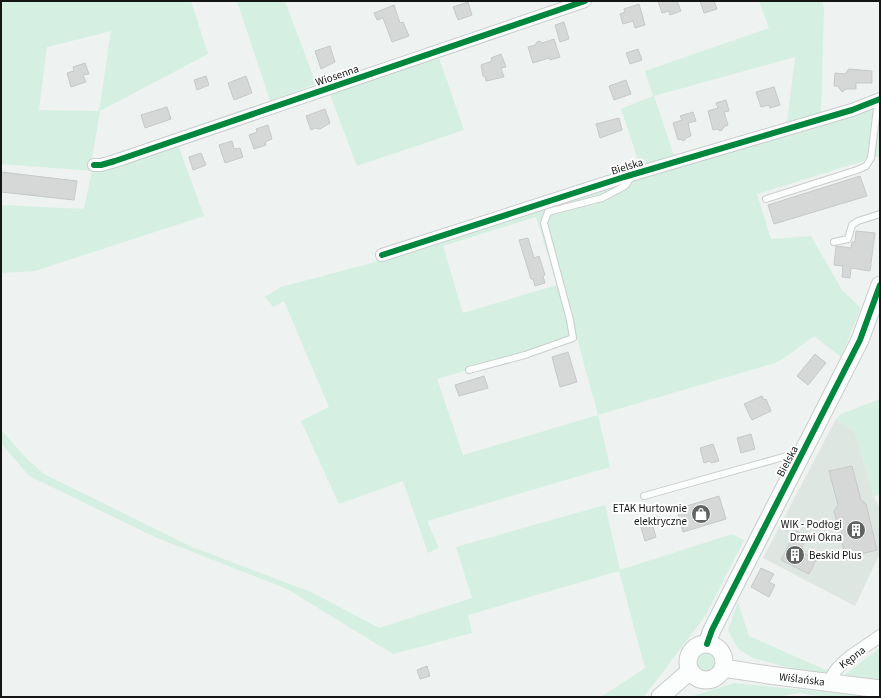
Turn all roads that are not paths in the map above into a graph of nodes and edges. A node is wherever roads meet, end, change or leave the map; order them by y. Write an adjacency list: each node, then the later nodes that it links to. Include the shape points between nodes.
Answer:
1 (585, 1): 3 (street, Wiosenna, via 122,159)
2 (879, 100): 4 (street, Bielska); 5 (lane, via 871,158 866,166)
3 (94, 165)
4 (634, 174): 8 (street, Bielska); 10 (lane, via 625,186 602,198 548,212 544,223 573,338)
5 (766, 199)
6 (880, 214): 7 (lane, via 858,221 852,225 848,238)
7 (834, 242)
8 (382, 255)
9 (880, 285): 11 (street, Bielska, via 860,340)
10 (470, 370)
11 (798, 461): 12 (lane, via 787,456); 14 (street, Bielska)
12 (644, 496)
13 (880, 636): 17 (street, Kępna, via 837,667)
14 (707, 644): 15 (street, via 721,652 724,657); 16 (street, via 696,647 689,655)
15 (724, 668): 16 (street, via 711,680 699,679); 17 (street, Wiślańska)
16 (690, 671): 19 (street)
17 (830, 683): 18 (street, Wiślańska)
18 (880, 690)
19 (660, 697)

